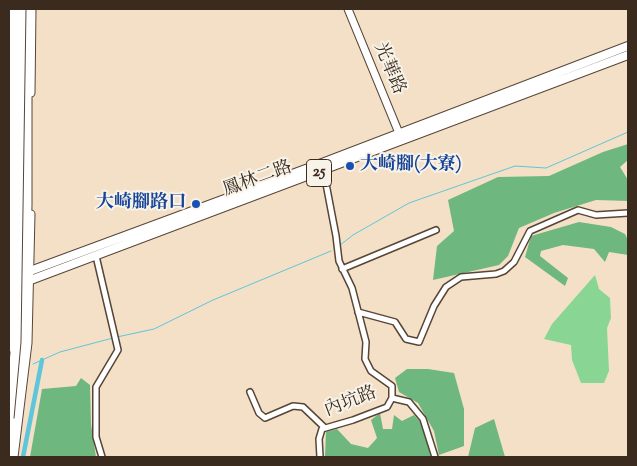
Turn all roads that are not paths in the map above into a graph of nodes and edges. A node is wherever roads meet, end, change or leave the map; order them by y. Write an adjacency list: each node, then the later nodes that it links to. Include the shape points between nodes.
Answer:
1 (14, 9): 19 (highway, bridge)
2 (21, 9): 22 (highway, bridge, via 16,342)
3 (27, 9): 15 (highway)
4 (32, 9): 15 (main road)
5 (348, 9): 8 (main road, 光華路)
6 (628, 46): 8 (main road, 鳳林二路 / 25)
7 (628, 55): 9 (main road, 鳳林二路 / 25)
8 (399, 133): 9 (main road, 光華路); 10 (main road, 鳳林二路 / 25)
9 (402, 141): 10 (main road, 鳳林二路 / 25)
10 (323, 167): 13 (main road, 鳳林二路 / 25); 14 (street, 內坑路); 15 (main road, 鳳林二路 / 25)
11 (628, 213): 18 (street, via 596,215 578,210 530,231 514,262 504,271 461,277 446,287 419,342 406,339 395,322)
12 (436, 230): 14 (street)
13 (96, 256): 15 (main road, 鳳林二路 / 25); 26 (street, via 118,350 96,387 96,437)
14 (342, 269): 18 (street, 內坑路, via 352,288)
15 (28, 277): 16 (main road, 鳳林二路 / 25); 17 (main road, 鳳林二路 / 25); 24 (highway); 25 (main road, via 28,343)
16 (9, 280)
17 (9, 288)
18 (358, 312): 21 (street, 內坑路, via 366,342 365,359 371,371 392,386)
19 (9, 347)
20 (250, 392): 23 (street, via 259,413 265,418 293,406 303,407)
21 (392, 398): 23 (street, 內坑路, via 387,407); 28 (street, via 409,402 423,418)
22 (9, 418)
23 (324, 427): 27 (street, 內坑路, via 319,440)
24 (10, 457)
25 (14, 457)
26 (102, 457)
27 (320, 457)
28 (435, 457)

